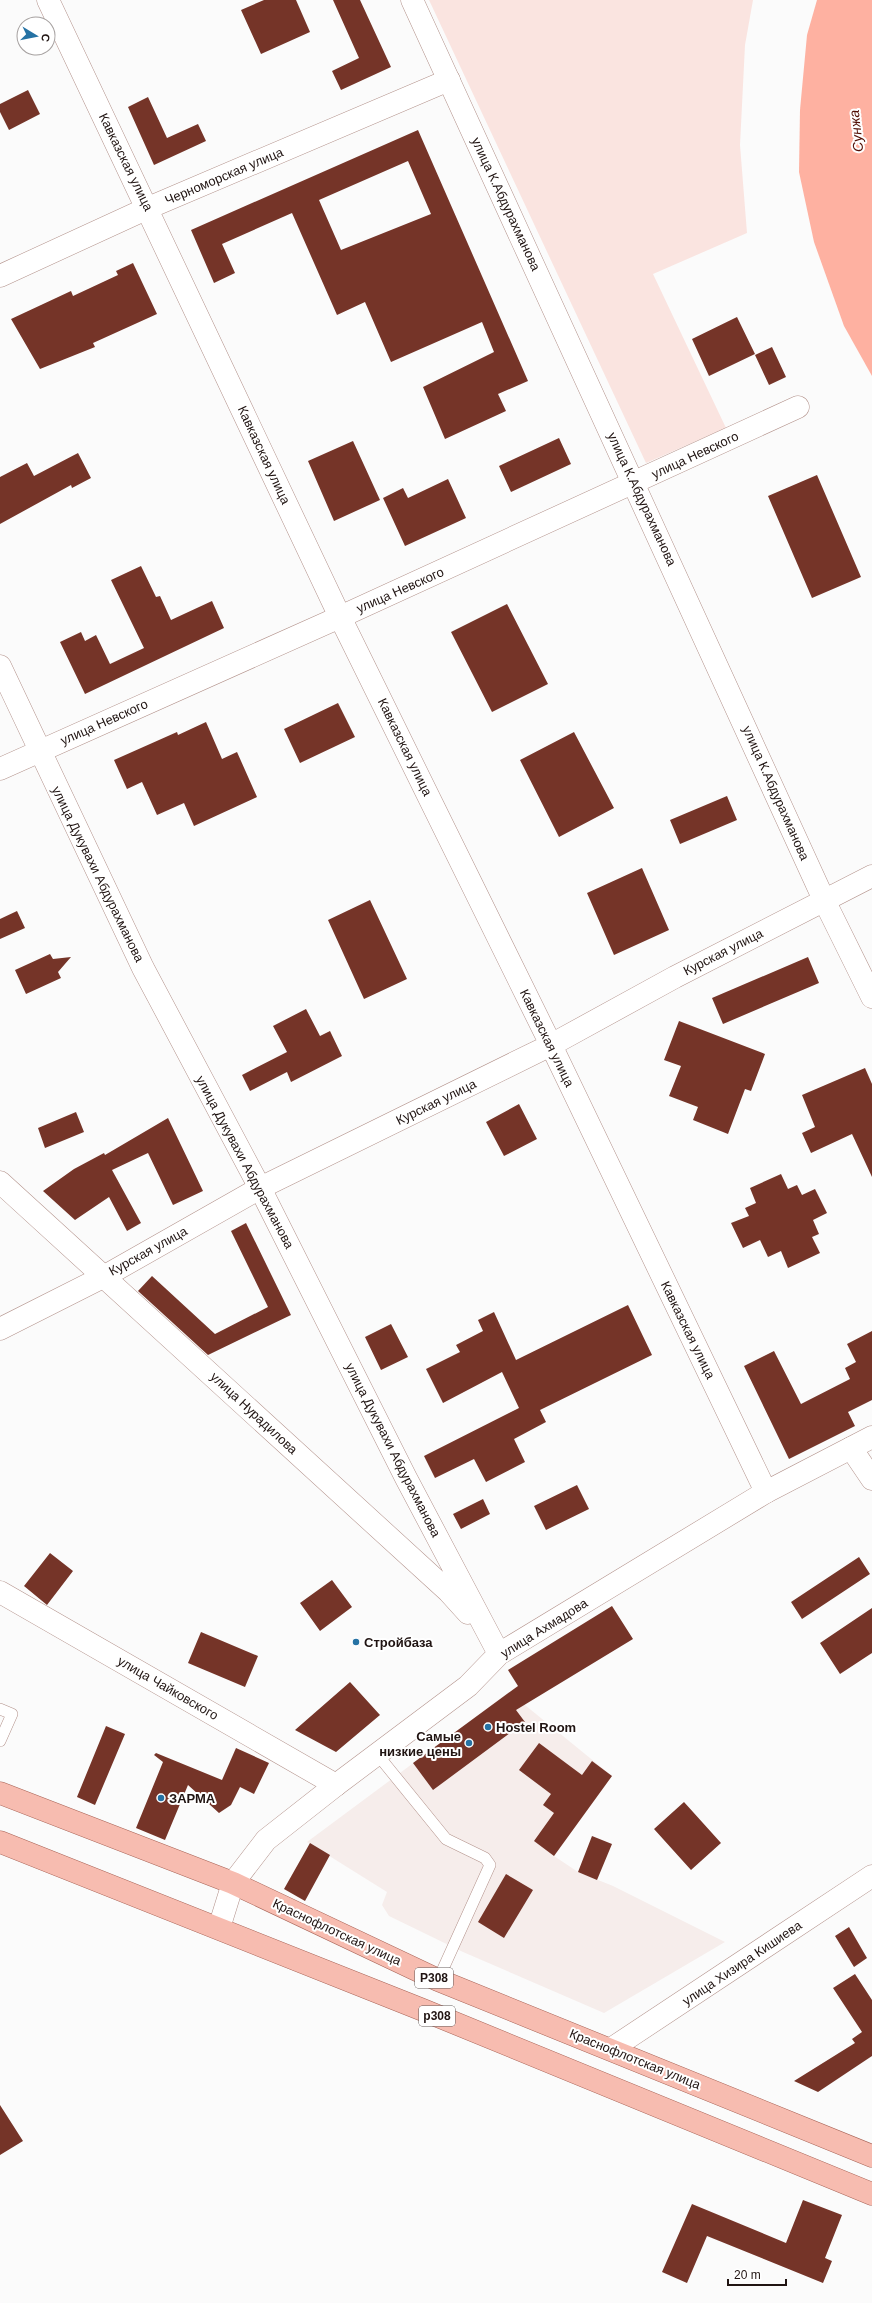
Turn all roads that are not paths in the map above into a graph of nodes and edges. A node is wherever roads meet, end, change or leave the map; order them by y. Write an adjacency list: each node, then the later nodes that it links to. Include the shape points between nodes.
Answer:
1 (48, 0): 4 (street, Кавказская улица)
2 (412, 0): 3 (street, улица К.Абдурахманова)
3 (449, 80): 4 (street, Черноморская улица); 7 (street, улица К.Абдурахманова)
4 (148, 208): 5 (street, Черноморская улица); 8 (street, Кавказская улица)
5 (0, 276)
6 (798, 407): 7 (street, улица Невского)
7 (635, 483): 8 (street, улица Невского); 13 (street, улица К.Абдурахманова)
8 (340, 617): 10 (street, улица Невского); 15 (street, Кавказская улица)
9 (0, 666): 10 (street, улица Дукувахи Абдурахманова)
10 (39, 751): 11 (street, улица Невского); 17 (street, улица Дукувахи Абдурахманова, via 143,968)
11 (0, 769)
12 (872, 876): 13 (street, Курская улица)
13 (824, 900): 14 (street, улица К.Абдурахманова); 15 (street, Курская улица, via 675,976)
14 (872, 997)
15 (551, 1045): 17 (street, Курская улица); 23 (street, Кавказская улица)
16 (0, 1182): 18 (street, улица Нурадилова)
17 (260, 1188): 18 (street, Курская улица); 25 (street, улица Дукувахи Абдурахманова)
18 (105, 1276): 19 (street, Курская улица); 25 (street, улица Нурадилова, via 450,1592)
19 (0, 1329)
20 (872, 1437): 21 (street, улица Ахмадова)
21 (851, 1448): 22 (street); 23 (street, улица Ахмадова)
22 (872, 1479)
23 (766, 1492): 25 (street, улица Ахмадова)
24 (0, 1592): 29 (street, улица Чайковского)
25 (499, 1654): 28 (street, улица Ахмадова, via 468,1686)
26 (0, 1709): 27 (lane, via 12,1714)
27 (0, 1741)
28 (377, 1754): 29 (street, улица Ахмадова); 35 (lane, via 446,1839 485,1858 490,1865)
29 (336, 1785): 33 (street, улица Ахмадова, via 266,1840)
30 (0, 1793): 33 (main road, Краснофлотская улица / P308)
31 (0, 1842): 34 (main road, p308)
32 (872, 1876): 36 (street, улица Хизира Кишиева)
33 (233, 1883): 34 (street, улица Ахмадова); 35 (main road, Краснофлотская улица / P308)
34 (219, 1928): 38 (main road, p308)
35 (438, 1980): 36 (main road, Краснофлотская улица / P308)
36 (611, 2049): 37 (main road, Краснофлотская улица / P308)
37 (872, 2156)
38 (872, 2194)

